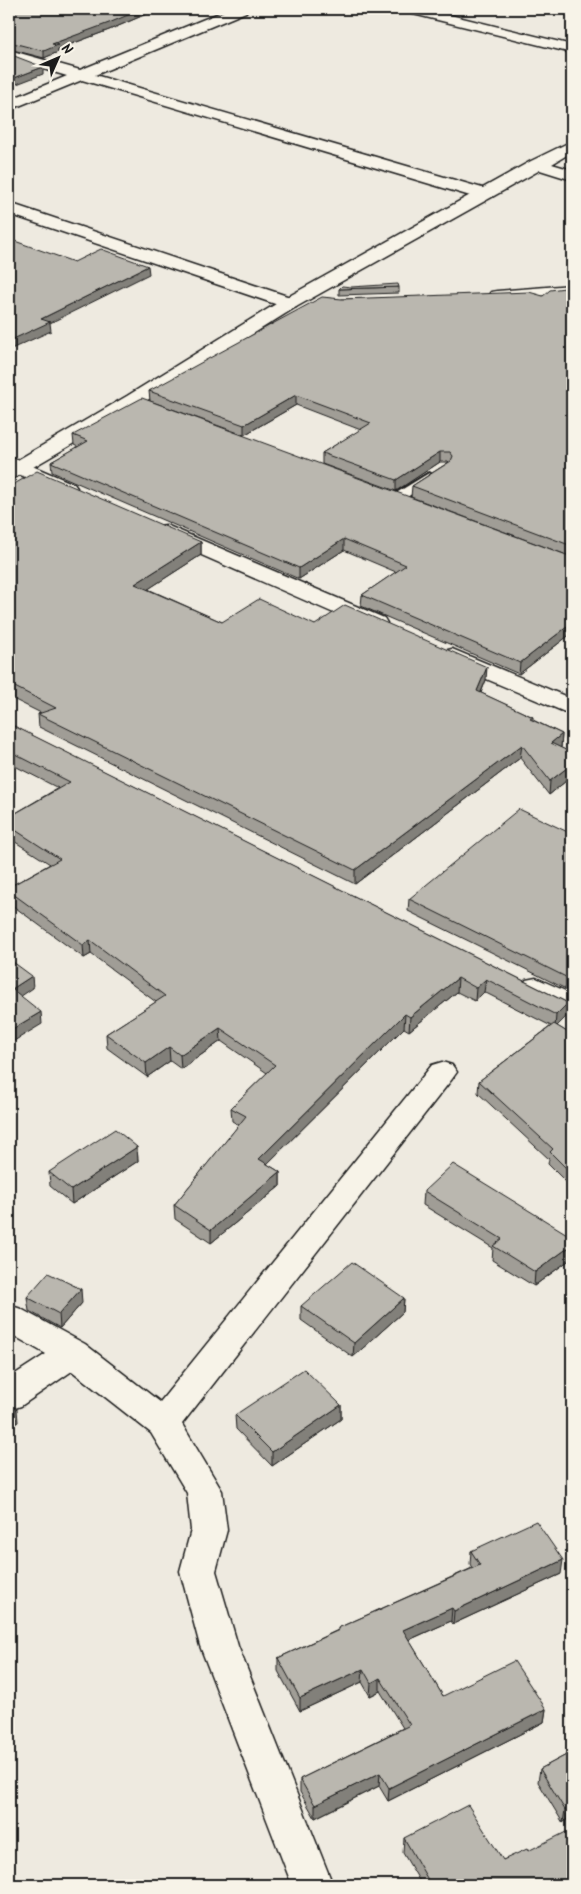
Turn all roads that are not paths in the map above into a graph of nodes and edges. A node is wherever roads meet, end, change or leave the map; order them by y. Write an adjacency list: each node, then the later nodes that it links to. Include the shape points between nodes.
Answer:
1 (241, 9): 5 (street)
2 (410, 9): 3 (street)
3 (572, 49)
4 (9, 54): 5 (street)
5 (80, 75): 6 (street); 10 (street)
6 (9, 105)
7 (572, 146): 8 (street)
8 (537, 164): 9 (street); 10 (street)
9 (572, 174)
10 (483, 194): 14 (street)
11 (9, 208): 14 (street)
12 (572, 290): 13 (street)
13 (477, 297)
14 (296, 300): 15 (street); 16 (street)
15 (334, 301)
16 (134, 400): 17 (lane); 18 (street)
17 (152, 407)
18 (12, 468): 20 (street)
19 (437, 472): 21 (lane, via 392,496)
20 (83, 495)
21 (416, 504)
22 (146, 522): 23 (street)
23 (391, 629)
24 (436, 649): 25 (street)
25 (572, 708)
26 (511, 975): 27 (street)
27 (572, 1006)
28 (442, 1072): 32 (street)
29 (9, 1318): 30 (street)
30 (73, 1353): 31 (street); 32 (street)
31 (9, 1396)
32 (163, 1423): 33 (street, via 204,1491 209,1530 198,1571 219,1646)
33 (312, 1885)

